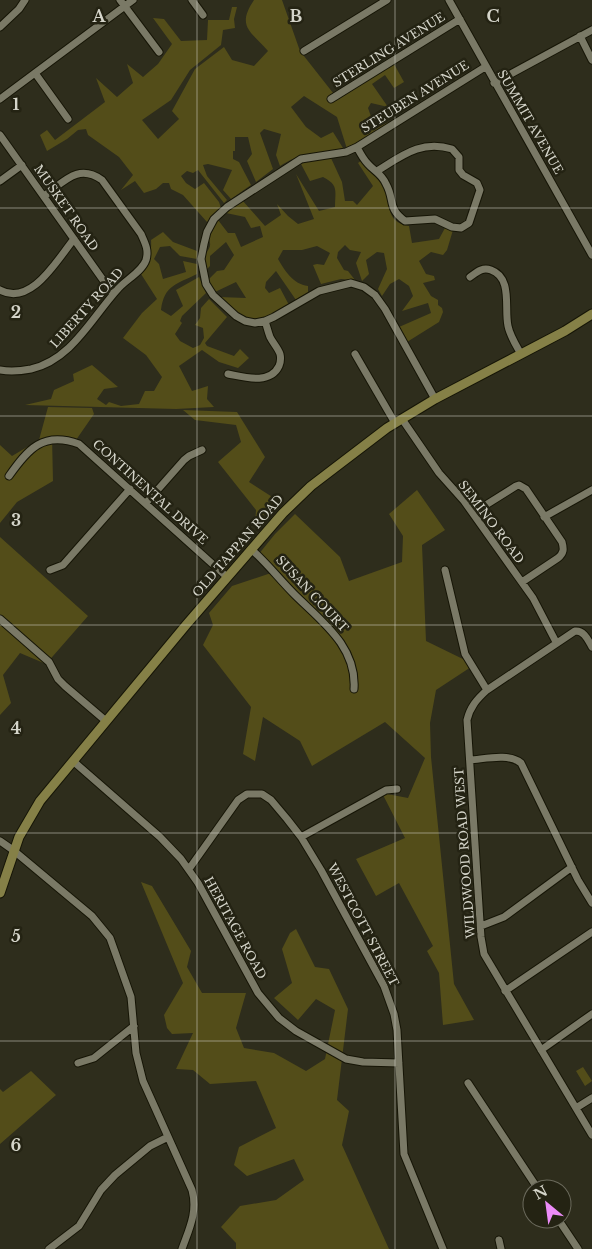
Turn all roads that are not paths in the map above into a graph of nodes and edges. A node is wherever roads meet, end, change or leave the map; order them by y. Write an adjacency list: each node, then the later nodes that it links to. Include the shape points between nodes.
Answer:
1 (25, 0): 9 (street)
2 (133, 0): 6 (street)
3 (192, 0): 7 (street)
4 (388, 0): 12 (street)
5 (449, 0): 8 (street, SUMMIT AVENUE)
6 (122, 3): 13 (street); 16 (street)
7 (203, 15)
8 (460, 19): 15 (street, SUMMIT AVENUE); 19 (street, STERLING AVENUE)
9 (0, 28)
10 (592, 30): 11 (street)
11 (580, 36): 14 (street); 17 (street)
12 (304, 51)
13 (159, 52)
14 (592, 60)
15 (485, 67): 17 (street, SUMMIT AVENUE); 22 (street, STEUBEN AVENUE)
16 (35, 73): 18 (street); 20 (street)
17 (494, 83): 28 (street, SUMMIT AVENUE)
18 (0, 99)
19 (330, 99)
20 (68, 118)
21 (0, 134): 23 (street, MUSKET ROAD)
22 (357, 147): 24 (street); 33 (street, STEUBEN AVENUE, via 346,152 301,159 288,166 227,207 214,219 207,232 201,259 206,284 212,295 244,321)
23 (22, 165): 25 (street); 26 (street, MUSKET ROAD)
24 (377, 171): 24 (street, via 387,184 392,207 405,221 435,219 461,228 469,222 480,190 477,183 459,170 459,157 452,149 432,145 421,147)
25 (0, 181)
26 (44, 196): 27 (street, MUSKET ROAD); 31 (street, LIBERTY ROAD, via 73,175 94,174 102,180 141,234 148,253 146,262)
27 (74, 240): 30 (street, via 38,284 28,291 16,294); 31 (street, MUSKET ROAD)
28 (592, 255)
29 (470, 277): 35 (street, via 486,268 502,279 506,288 507,324)
30 (0, 290)
31 (113, 294): 36 (street, LIBERTY ROAD, via 75,342 51,362 21,371)
32 (592, 314): 35 (main road, OLD TAPPAN ROAD)
33 (265, 322): 37 (street, via 280,352 278,369 260,378); 38 (street, via 321,290 351,283 364,287 385,309)
34 (355, 354): 39 (street, SEMINO ROAD)
35 (521, 354): 38 (main road, OLD TAPPAN ROAD)
36 (0, 370)
37 (228, 374)
38 (435, 399): 39 (main road, OLD TAPPAN ROAD)
39 (399, 421): 45 (street, SEMINO ROAD); 47 (main road, OLD TAPPAN ROAD, via 297,499)
40 (202, 450): 44 (street, via 184,460)
41 (10, 476): 42 (street, CONTINENTAL DRIVE, via 24,455 34,447 56,440 82,446)
42 (130, 489): 44 (street, CONTINENTAL DRIVE); 48 (street, via 63,566)
43 (592, 490): 46 (street)
44 (146, 504): 50 (street, CONTINENTAL DRIVE)
45 (473, 514): 46 (street, via 519,485 526,489); 51 (street, SEMINO ROAD)
46 (544, 517): 51 (street, via 562,542 562,555)
47 (251, 549): 50 (main road, OLD TAPPAN ROAD); 55 (street, SUSAN COURT, via 343,644 355,676)
48 (50, 570)
49 (445, 570): 56 (street, via 464,654)
50 (227, 577): 57 (main road, OLD TAPPAN ROAD)
51 (522, 582): 53 (street, SEMINO ROAD, via 541,610)
52 (0, 619): 57 (street, via 49,662 65,686)
53 (556, 642): 54 (street, WILDWOOD ROAD WEST, via 579,630); 56 (street, WILDWOOD ROAD WEST)
54 (592, 647)
55 (354, 689)
56 (487, 690): 58 (street, WILDWOOD ROAD WEST, via 469,713)
57 (106, 721): 59 (main road, OLD TAPPAN ROAD)
58 (470, 760): 64 (street, via 507,758 521,763); 68 (street, WILDWOOD ROAD WEST)
59 (73, 762): 63 (main road, OLD TAPPAN ROAD, via 35,808); 65 (street, HERITAGE ROAD, via 160,837)
60 (398, 789): 61 (street, via 386,790)
61 (301, 837): 65 (street, WESTCOTT STREET, via 267,797 247,794 238,800); 75 (street, WESTCOTT STREET, via 384,986 397,1030)
62 (0, 841): 63 (street)
63 (13, 850): 66 (main road, OLD TAPPAN ROAD); 72 (street, via 104,929 127,984)
64 (572, 867): 67 (street); 68 (street, via 504,917)
65 (189, 869): 75 (street, HERITAGE ROAD, via 258,993 279,1018 346,1059)
66 (0, 893)
67 (592, 903)
68 (481, 926): 70 (street, WILDWOOD ROAD WEST, via 484,954)
69 (592, 932): 70 (street)
70 (505, 991): 73 (street, WILDWOOD ROAD WEST)
71 (592, 1014): 73 (street)
72 (134, 1026): 74 (street, via 94,1058); 80 (street, via 142,1082)
73 (541, 1050): 78 (street, WILDWOOD ROAD WEST)
74 (78, 1063)
75 (399, 1063): 86 (street, WESTCOTT STREET, via 404,1154)
76 (468, 1083): 81 (street)
77 (592, 1098): 78 (street)
78 (576, 1108): 79 (street, WILDWOOD ROAD WEST)
79 (592, 1135)
80 (168, 1137): 84 (street, via 150,1146 115,1175 79,1226); 85 (street, via 195,1198 193,1219)
81 (531, 1179)
82 (565, 1229): 88 (street)
83 (499, 1240): 87 (street)
84 (49, 1249)
85 (182, 1249)
86 (443, 1249)
87 (501, 1249)
88 (578, 1249)

